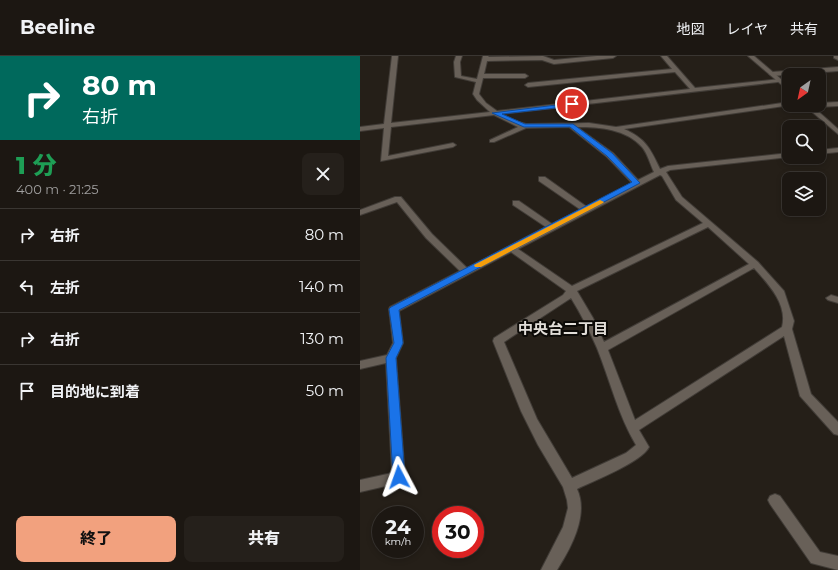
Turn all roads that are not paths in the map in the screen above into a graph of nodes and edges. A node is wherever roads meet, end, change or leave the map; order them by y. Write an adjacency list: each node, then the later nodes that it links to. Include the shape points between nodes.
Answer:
1 (395, 56): 21 (street)
2 (458, 56): 11 (street, via 458,77)
3 (613, 56): 6 (street, via 554,62 543,58)
4 (664, 56): 8 (street)
5 (751, 56): 9 (street)
6 (486, 58): 11 (street)
7 (838, 69): 9 (street)
8 (676, 70): 14 (street); 15 (street)
9 (772, 74): 12 (street)
10 (524, 76): 11 (street)
11 (480, 79): 20 (street, via 476,94 479,100)
12 (778, 80): 13 (street); 15 (street)
13 (782, 83)
14 (528, 86)
15 (694, 90): 20 (street)
16 (838, 104): 18 (street)
17 (782, 105): 24 (street)
18 (826, 105)
19 (815, 112): 26 (street)
20 (495, 113): 21 (street); 22 (street)
21 (388, 126): 25 (street); 28 (street, via 384,159)
22 (524, 126): 23 (street); 27 (street)
23 (571, 126): 24 (street); 34 (street, via 610,155)
24 (619, 128): 32 (street, via 644,144)
25 (360, 129)
26 (838, 132)
27 (492, 142)
28 (453, 145)
29 (838, 150): 30 (street)
30 (826, 151)
31 (782, 156): 32 (street, via 668,168)
32 (658, 172): 34 (street); 38 (street, via 665,174 679,198)
33 (542, 179): 36 (street)
34 (636, 183): 36 (street)
35 (516, 204): 39 (street)
36 (585, 209): 39 (street)
37 (360, 213): 42 (street, via 398,199 429,236)
38 (708, 224): 41 (street); 43 (street)
39 (551, 227): 40 (street)
40 (512, 249): 42 (street); 43 (street)
41 (755, 264): 44 (street, via 781,292 789,321); 45 (street)
42 (465, 271): 46 (street, via 394,309 398,343)
43 (570, 290): 45 (street, via 588,318); 51 (street, via 567,297 498,341 537,432)
44 (787, 329): 48 (street); 49 (street, via 806,396)
45 (602, 348): 48 (street)
46 (391, 358): 47 (street); 50 (street, via 399,477)
47 (360, 365)
48 (632, 428): 51 (street, via 643,447 630,457)
49 (838, 430)
50 (360, 486)
51 (569, 486): 54 (street, via 574,501 572,520 559,554)
52 (775, 500): 53 (street, via 816,558)
53 (838, 562)
54 (548, 570)

